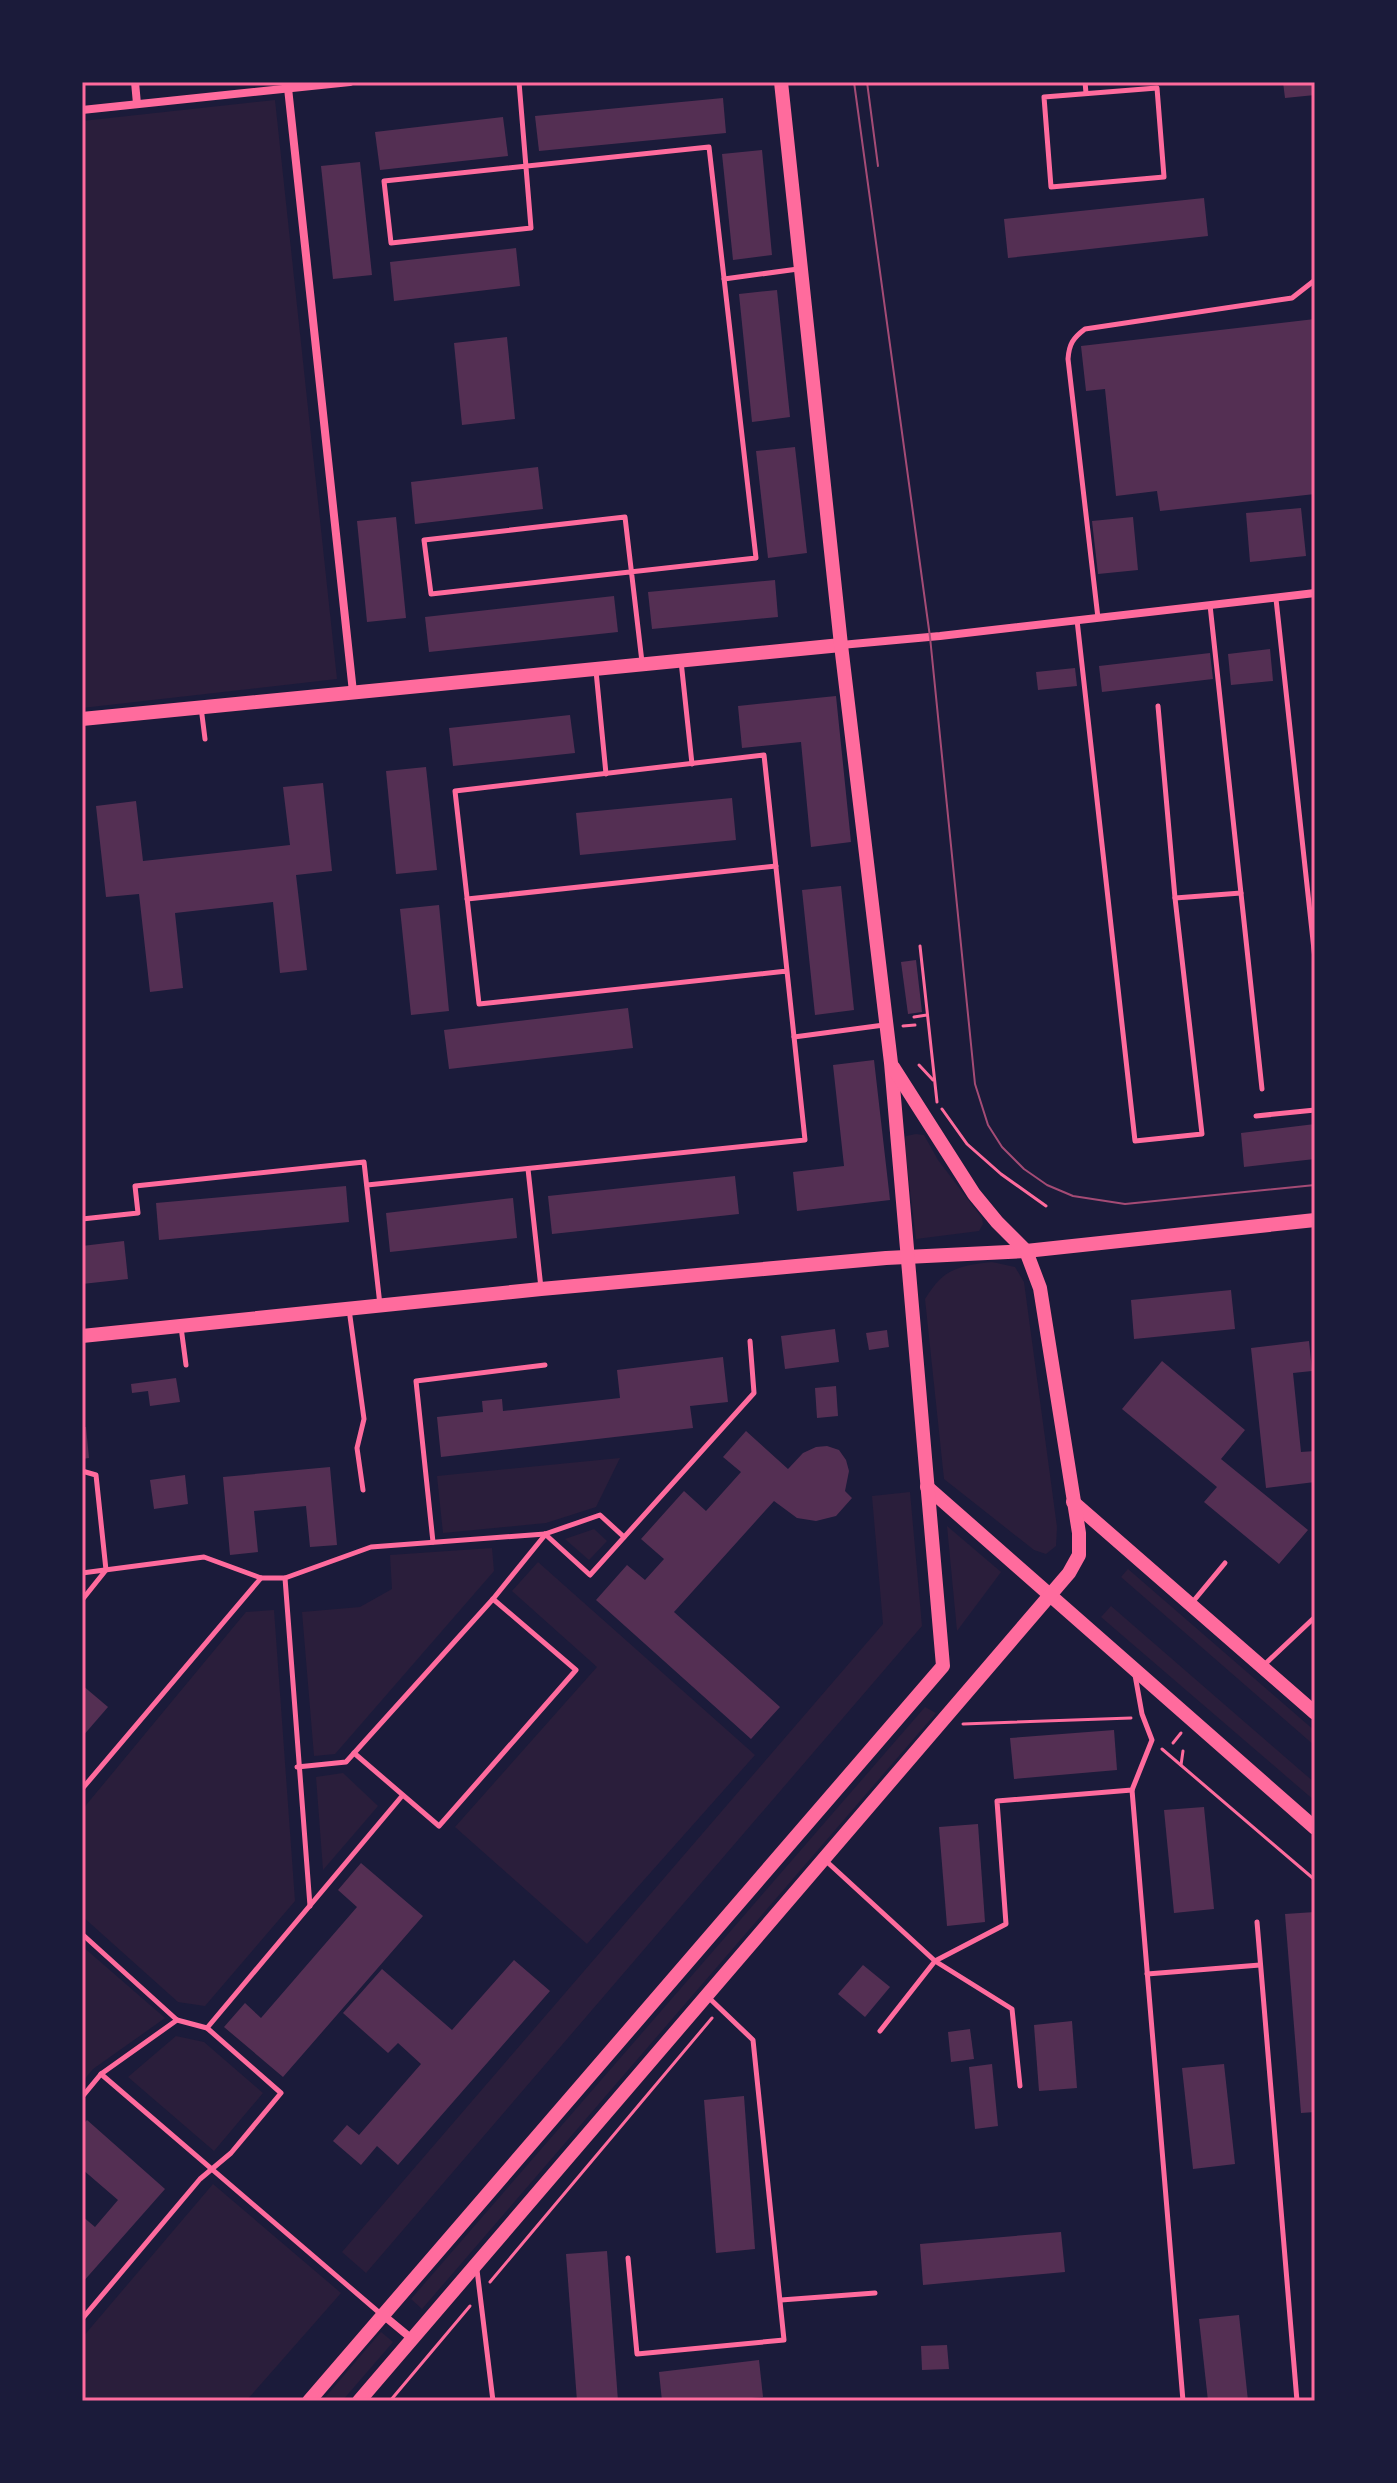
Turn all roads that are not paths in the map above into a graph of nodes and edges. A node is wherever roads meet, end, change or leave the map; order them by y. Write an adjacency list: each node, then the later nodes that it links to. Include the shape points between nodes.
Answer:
1 (135, 82): 9 (street)
2 (350, 82): 6 (street)
3 (519, 82): 11 (lane)
4 (781, 82): 12 (street)
5 (1085, 82): 8 (lane)
6 (302, 84): 7 (street)
7 (288, 88): 9 (street); 25 (street)
8 (1086, 93): 8 (lane, via 1157,88 1164,177 1051,187 1044,97)
9 (137, 104): 10 (street)
10 (82, 110)
11 (526, 166): 11 (lane, via 531,228 391,243 384,181); 13 (lane, via 709,147)
12 (800, 269): 13 (lane); 21 (street)
13 (724, 279): 15 (lane, via 756,558)
14 (1315, 280): 19 (lane, via 1292,298 1085,329 1075,336 1068,359)
15 (632, 572): 15 (lane, via 431,594 424,540 625,517); 23 (lane)
16 (1315, 593): 17 (street)
17 (1275, 598): 18 (street); 36 (lane)
18 (1210, 605): 19 (street); 33 (lane)
19 (1098, 618): 20 (street)
20 (1077, 620): 21 (street); 34 (lane, via 1135,1141 1202,1134)
21 (841, 645): 22 (street); 38 (street)
22 (681, 660): 23 (street); 30 (lane)
23 (642, 664): 24 (street)
24 (595, 670): 25 (street); 31 (lane)
25 (353, 692): 26 (street)
26 (201, 706): 28 (street); 29 (lane)
27 (1158, 706): 34 (lane)
28 (82, 719)
29 (205, 739)
30 (692, 764): 31 (lane); 32 (lane, via 764,755)
31 (606, 774): 35 (lane, via 455,791)
32 (776, 866): 35 (lane); 37 (lane)
33 (1241, 893): 34 (lane); 41 (lane)
34 (1175, 898)
35 (467, 899): 37 (lane, via 479,1004)
36 (1315, 959)
37 (787, 971): 39 (lane)
38 (886, 1024): 39 (lane); 40 (street)
39 (794, 1037): 44 (lane, via 805,1140)
40 (891, 1063): 48 (street, via 974,1194); 49 (street)
41 (1262, 1089)
42 (1315, 1110): 43 (lane)
43 (1256, 1116)
44 (528, 1169): 45 (lane); 50 (lane)
45 (367, 1185): 46 (lane, via 364,1162 135,1186 138,1213); 51 (lane)
46 (82, 1219)
47 (1315, 1220): 48 (street)
48 (1026, 1251): 49 (street); 61 (street, via 1040,1288)
49 (906, 1256): 50 (street); 59 (street)
50 (541, 1289): 51 (street)
51 (380, 1306): 52 (street)
52 (349, 1309): 53 (street); 60 (lane, via 364,1419 357,1448)
53 (181, 1326): 54 (street); 56 (lane)
54 (82, 1336)
55 (750, 1341): 63 (lane, via 754,1393)
56 (186, 1365)
57 (545, 1365): 64 (lane, via 416,1381)
58 (82, 1471): 66 (lane, via 96,1475)
59 (927, 1487): 70 (street); 103 (street, via 943,1666)
60 (363, 1490)
61 (1073, 1502): 70 (street, via 1079,1555); 73 (street)
62 (545, 1534): 63 (lane, via 600,1515); 63 (lane, via 590,1575); 64 (lane); 71 (lane)
63 (624, 1537)
64 (433, 1542): 69 (lane, via 371,1547)
65 (1225, 1563): 73 (lane)
66 (106, 1570): 67 (lane); 68 (lane, via 204,1557); 72 (lane)
67 (82, 1573)
68 (261, 1578): 69 (lane); 80 (lane)
69 (285, 1578): 79 (lane)
70 (1049, 1596): 76 (street); 84 (street)
71 (493, 1599): 78 (lane); 82 (lane, via 576,1670 439,1826)
72 (82, 1600)
73 (1190, 1605): 75 (street)
74 (1315, 1617): 75 (lane)
75 (1262, 1667): 77 (street)
76 (1134, 1670): 81 (lane, via 1152,1740); 83 (street)
77 (1315, 1713)
78 (354, 1753): 79 (lane, via 346,1762); 82 (lane)
79 (297, 1767): 85 (lane)
80 (82, 1789)
81 (1132, 1790): 88 (lane, via 997,1801 1006,1924); 90 (lane)
82 (402, 1795): 85 (lane)
83 (1315, 1828)
84 (825, 1860): 88 (lane); 91 (street)
85 (310, 1906): 93 (lane)
86 (1257, 1922): 89 (lane)
87 (82, 1934): 92 (lane)
88 (935, 1961): 94 (lane); 96 (lane, via 1012,2009)
89 (1260, 1965): 90 (lane); 110 (lane)
90 (1147, 1974): 109 (lane)
91 (706, 1995): 100 (street); 102 (lane, via 753,2040)
92 (177, 2020): 93 (lane); 95 (lane)
93 (207, 2028): 98 (lane, via 281,2093)
94 (880, 2031)
95 (101, 2074): 97 (lane); 98 (lane)
96 (1020, 2086)
97 (82, 2097)
98 (212, 2170): 103 (lane); 104 (lane)
99 (628, 2258): 102 (lane, via 637,2354 784,2340)
100 (476, 2265): 105 (street); 108 (lane)
101 (875, 2293): 102 (lane)
102 (781, 2300)
103 (383, 2315): 105 (street); 106 (street)
104 (82, 2319)
105 (412, 2339): 107 (street)
106 (309, 2401)
107 (359, 2401)
108 (493, 2401)
109 (1183, 2401)
110 (1297, 2401)

